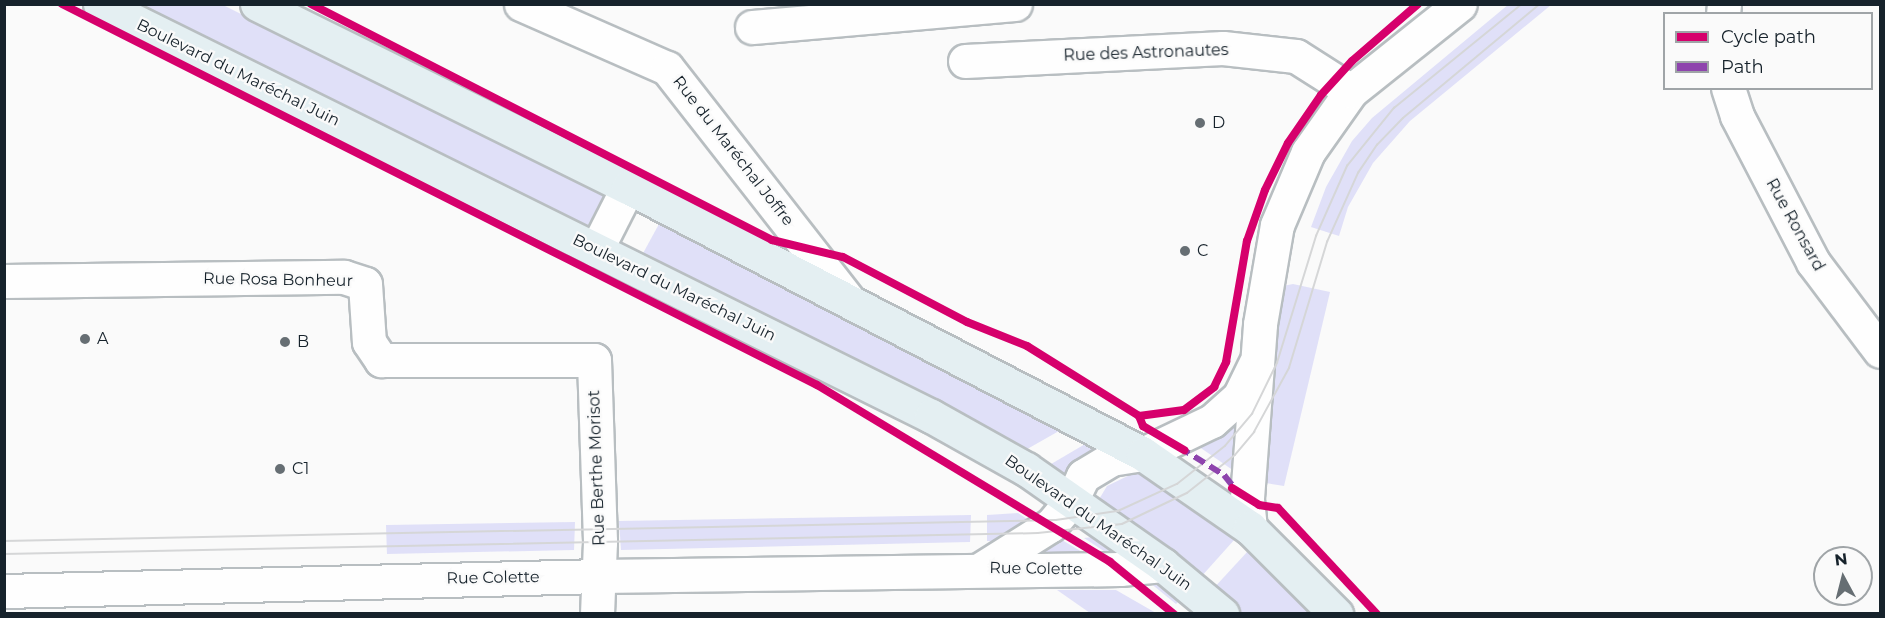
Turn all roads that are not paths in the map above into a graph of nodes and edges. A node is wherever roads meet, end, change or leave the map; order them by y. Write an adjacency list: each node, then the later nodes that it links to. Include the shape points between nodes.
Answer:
1 (100, 4): 12 (main road, Boulevard du Maréchal Juin)
2 (257, 4): 11 (main road)
3 (521, 4): 6 (street, Rue du Maréchal Joffre)
4 (1015, 4): 7 (street)
5 (1460, 4): 10 (street)
6 (558, 13): 14 (street, Rue du Maréchal Joffre, via 667,68)
7 (752, 27)
8 (965, 61): 10 (street, Rue des Astronautes, via 1223,48 1296,56)
9 (1729, 90): 15 (street, Rue Ronsard, via 1737,116 1814,262)
10 (1351, 92): 16 (street, via 1308,152 1277,225)
11 (628, 187): 12 (street); 14 (main road)
12 (596, 250): 19 (main road, Boulevard du Maréchal Juin, via 932,416 1026,469)
13 (4, 281): 17 (street, Rue Rosa Bonheur, via 344,277 365,284 369,342 381,360)
14 (848, 300): 18 (main road)
15 (1881, 351)
16 (1257, 359): 18 (street, Rue Colette, via 1239,397 1212,422); 20 (street, via 1247,498)
17 (594, 360): 23 (street, Rue Berthe Morisot)
18 (1143, 454): 19 (street, Rue Colette, via 1111,459 1083,476); 20 (main road)
19 (1071, 501): 21 (main road, Boulevard du Maréchal Juin); 22 (street, Rue Colette, via 1051,525)
20 (1250, 528): 27 (main road)
21 (1163, 565): 22 (street, Rue Colette, via 1120,569); 26 (main road, Boulevard du Maréchal Juin)
22 (981, 569): 23 (street, Rue Colette)
23 (600, 576): 24 (street, Rue Colette); 25 (street, Rue Berthe Morisot)
24 (4, 591)
25 (597, 614)
26 (1222, 614)
27 (1336, 614)

